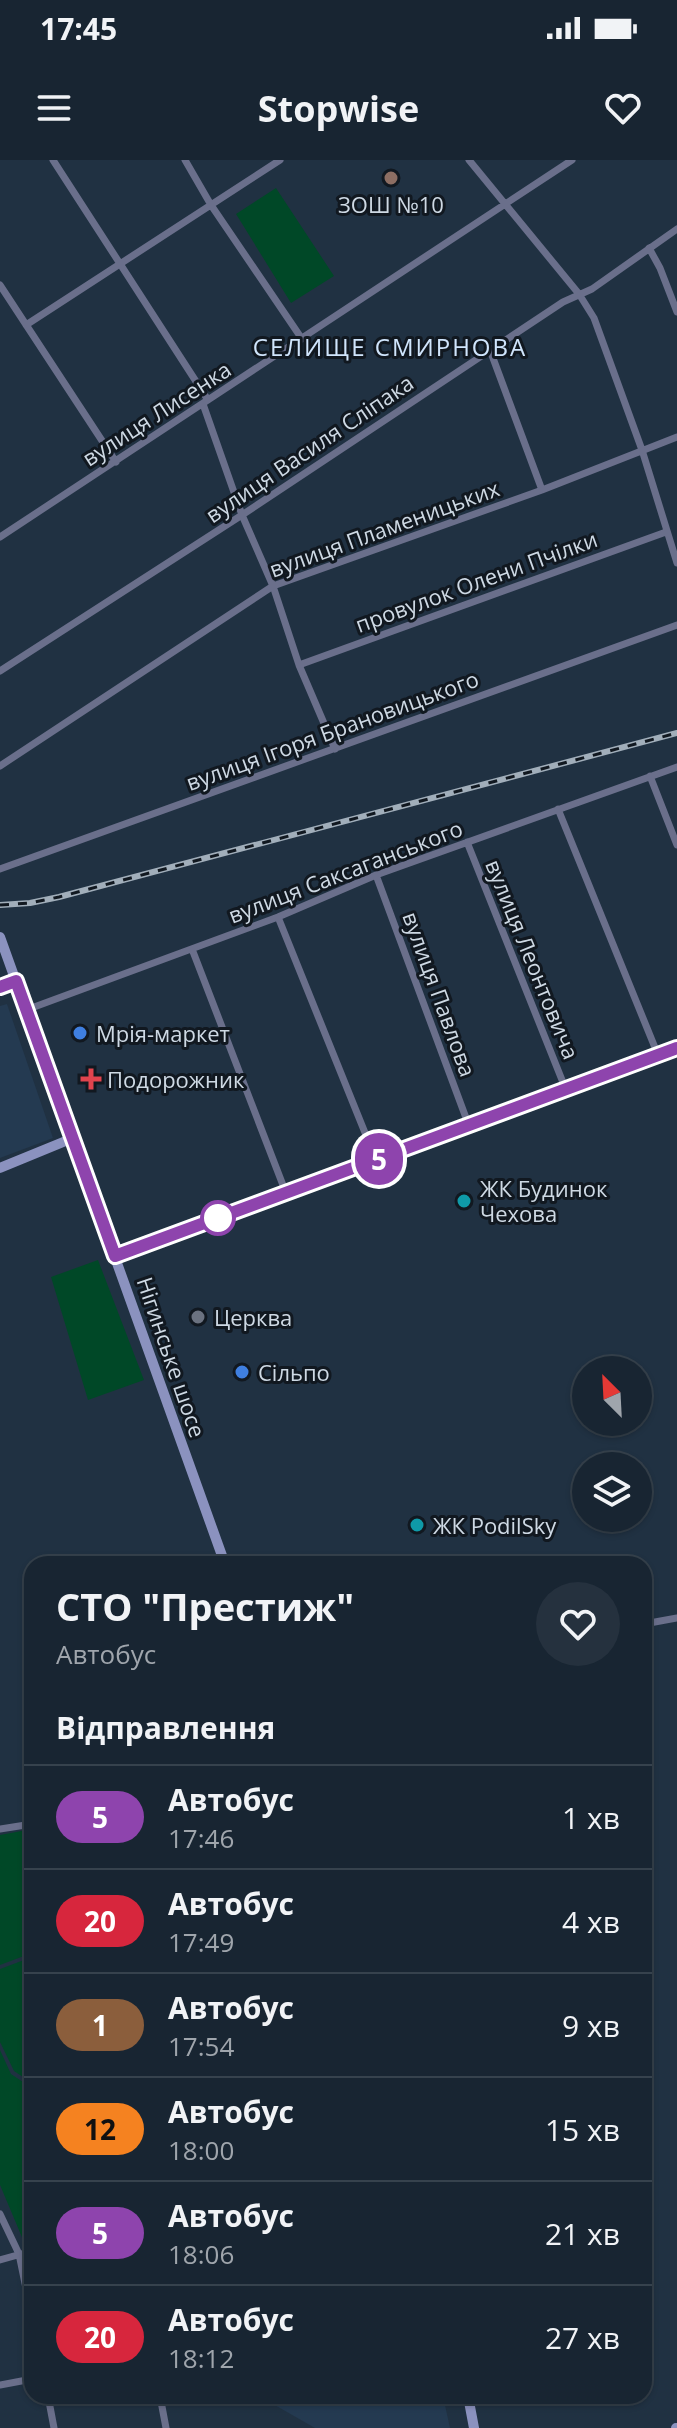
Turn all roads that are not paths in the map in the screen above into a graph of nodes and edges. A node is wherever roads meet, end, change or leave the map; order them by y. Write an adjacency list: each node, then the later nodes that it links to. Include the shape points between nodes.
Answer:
1 (53, 160): 10 (street)
2 (185, 160): 7 (street)
3 (280, 160): 7 (street)
4 (469, 160): 6 (street)
5 (572, 160): 6 (street, вулиця Лисенка)
6 (505, 203): 12 (street); 15 (street, вулиця Лисенка)
7 (211, 205): 10 (street); 15 (street)
8 (677, 229): 9 (street, вулиця Василя Сліпака)
9 (649, 248): 12 (street, вулиця Василя Сліпака); 13 (street)
10 (120, 264): 14 (street); 17 (street)
11 (0, 285): 14 (street)
12 (579, 294): 16 (street, вулиця Василя Сліпака); 19 (street, via 594,318)
13 (677, 312)
14 (26, 325): 20 (street)
15 (302, 339): 17 (street, вулиця Лисенка)
16 (490, 350): 21 (street); 22 (street, вулиця Василя Сліпака)
17 (205, 402): 20 (street, вулиця Лисенка); 22 (street)
18 (677, 437): 19 (street, вулиця Пламеницьких)
19 (642, 450): 21 (street, вулиця Пламеницьких); 23 (street)
20 (116, 462): 24 (street, вулиця Лисенка)
21 (542, 490): 26 (street, вулиця Пламеницьких)
22 (242, 515): 26 (street); 29 (street, вулиця Василя Сліпака)
23 (666, 532): 25 (street); 28 (street, провулок Олени Пчілки)
24 (0, 537)
25 (677, 563)
26 (273, 586): 28 (street); 31 (street, вулиця Пламеницьких)
27 (677, 625): 30 (street, вулиця Ігоря Брановицького)
28 (299, 665): 30 (street)
29 (0, 671)
30 (335, 749): 37 (street, вулиця Ігоря Брановицького)
31 (0, 766)
32 (677, 767): 33 (street, вулиця Саксаганського)
33 (650, 776): 34 (street, вулиця Саксаганського); 36 (street)
34 (558, 809): 35 (street, вулиця Саксаганського); 46 (street)
35 (467, 842): 38 (street, вулиця Саксаганського); 47 (street, вулиця Леонтовича)
36 (677, 845)
37 (0, 869)
38 (376, 875): 39 (street, вулиця Саксаганського); 48 (street, вулиця Павлова)
39 (278, 917): 41 (street, вулиця Саксаганського); 50 (street)
40 (0, 937): 42 (main road, Нігинське шосе)
41 (192, 949): 44 (street, вулиця Саксаганського); 52 (street)
42 (16, 981): 43 (main road); 44 (main road, Нігинське шосе)
43 (0, 987)
44 (26, 1010): 49 (main road, Нігинське шосе)
45 (677, 1048): 46 (main road)
46 (658, 1055): 47 (main road)
47 (566, 1090): 48 (main road)
48 (469, 1126): 50 (main road)
49 (73, 1138): 51 (main road); 53 (main road, Нігинське шосе)
50 (376, 1160): 52 (main road)
51 (0, 1168)
52 (286, 1193): 53 (main road)
53 (115, 1256): 54 (main road, Нігинське шосе)
54 (222, 1556)
55 (677, 1618): 56 (street)
56 (652, 1623)
57 (24, 1825): 58 (street)
58 (0, 1829)
59 (0, 2214): 61 (street)
60 (24, 2253): 61 (street)
61 (19, 2254): 62 (street); 63 (street)
62 (0, 2260)
63 (24, 2279)
64 (24, 2380): 65 (street)
65 (0, 2385)
66 (50, 2404): 69 (street)
67 (162, 2404): 70 (street)
68 (470, 2404): 71 (main road)
69 (54, 2428)
70 (166, 2428)
71 (474, 2428)

